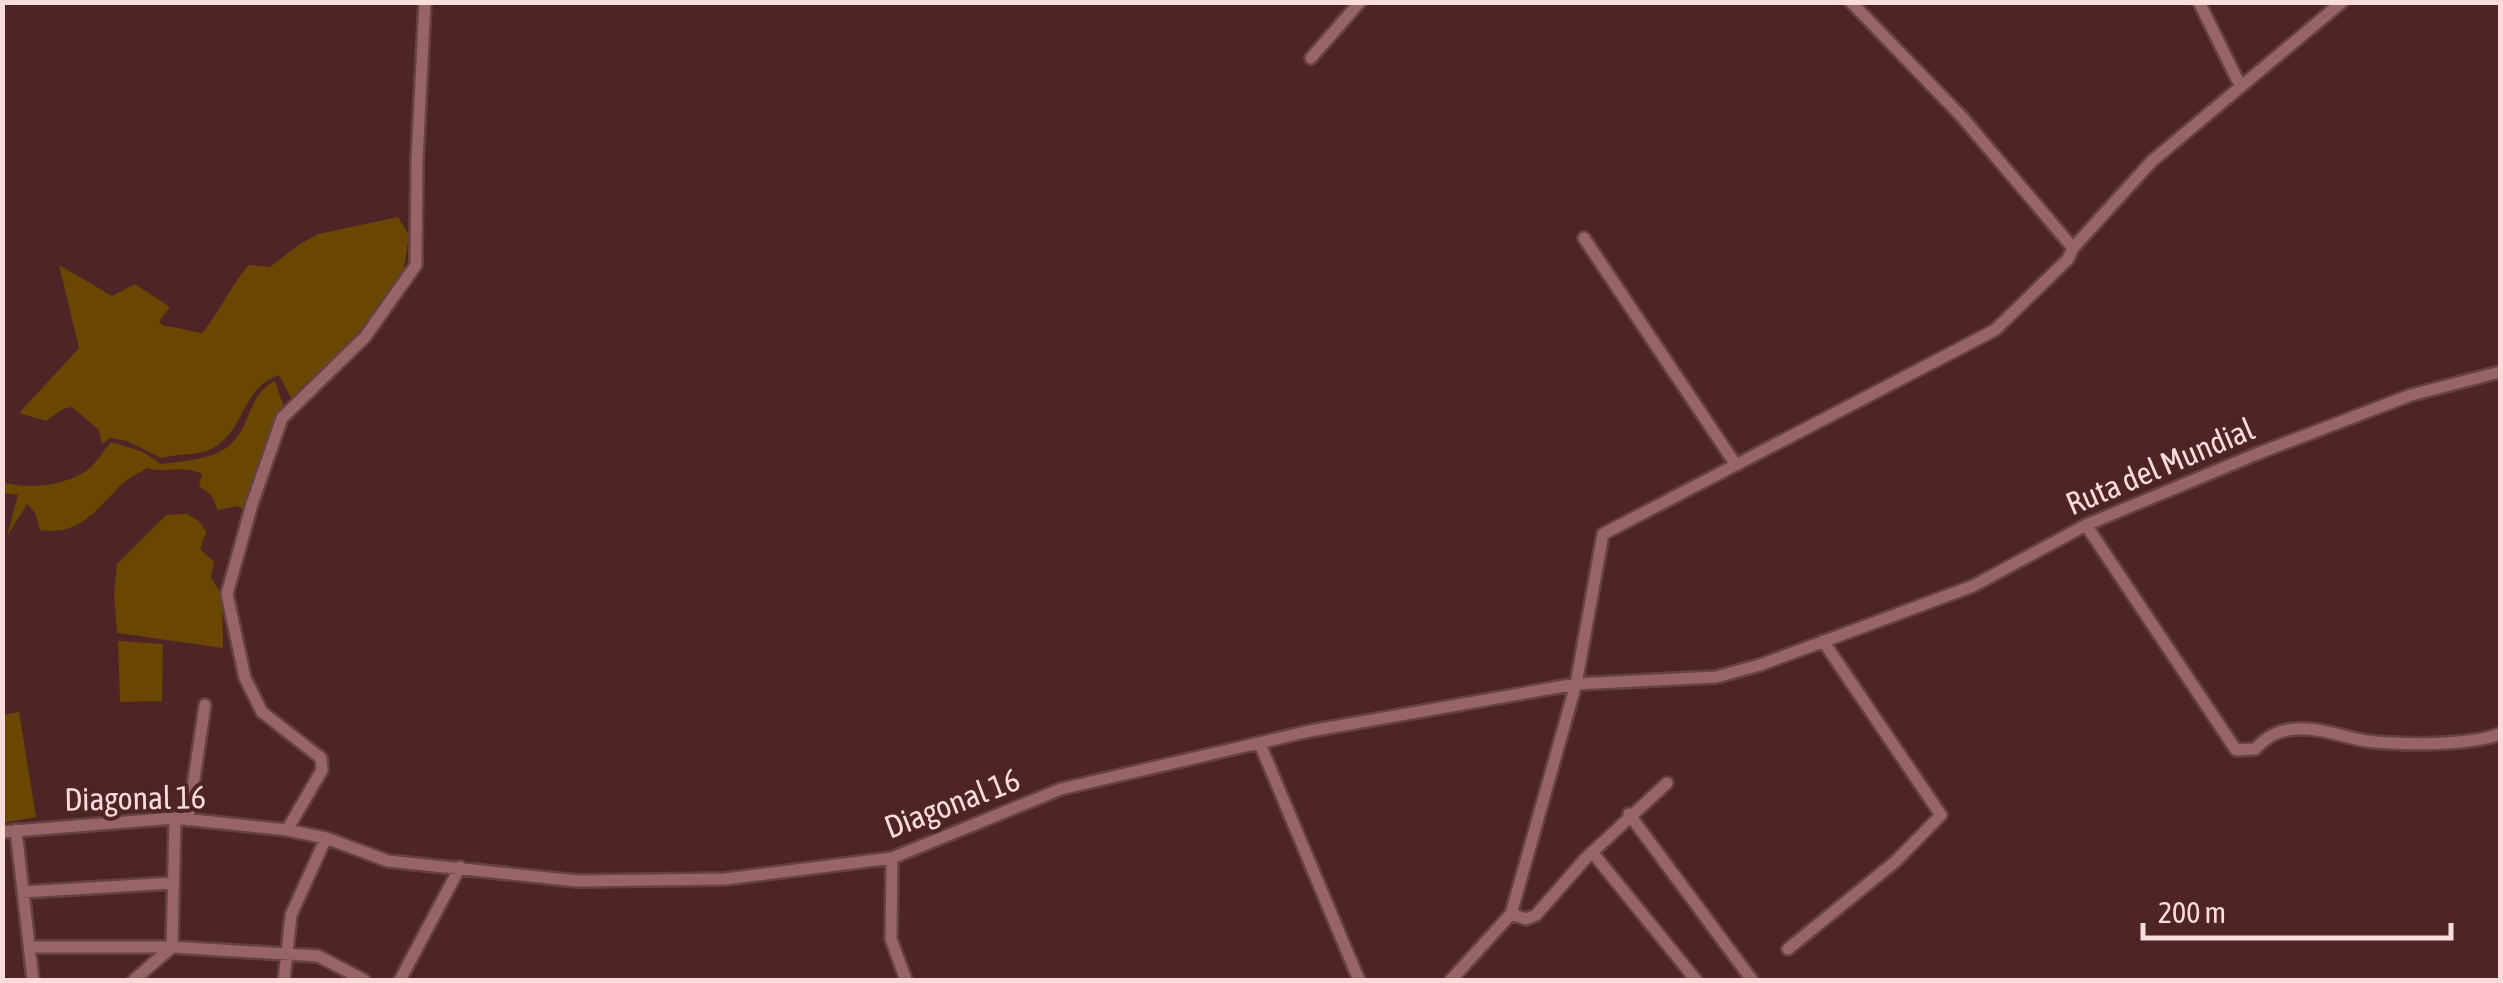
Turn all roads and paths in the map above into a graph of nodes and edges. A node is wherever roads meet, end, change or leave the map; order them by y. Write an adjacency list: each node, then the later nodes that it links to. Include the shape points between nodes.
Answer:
1 (425, 2): 22 (street, via 416,266 365,337 282,418 227,594 245,678 262,712 321,758 322,770)
2 (1360, 2): 6 (street)
3 (1851, 2): 9 (street, via 1962,117)
4 (2199, 2): 7 (street)
5 (2342, 2): 7 (street)
6 (1311, 58)
7 (2240, 85): 9 (street, via 2152,161)
8 (1584, 238): 11 (street)
9 (2073, 248): 11 (street, via 1995,330)
10 (2500, 368): 12 (street, Ruta del Mundial, via 2412,395)
11 (1736, 465): 15 (street, via 1603,534)
12 (2086, 524): 13 (street, Ruta del Mundial, via 1973,586); 17 (street, via 2236,750 2255,749 2270,734 2298,728 2370,741)
13 (1849, 632): 14 (street, Diagonal 16)
14 (1823, 642): 15 (street, Diagonal 16, via 1716,677); 33 (street, via 1941,815)
15 (1576, 684): 18 (street, Diagonal 16); 30 (street)
16 (205, 705): 21 (street)
17 (2500, 734)
18 (1260, 744): 26 (street, Diagonal 16, via 1061,789); 41 (street)
19 (1666, 783): 20 (street)
20 (1629, 814): 25 (street); 44 (street)
21 (182, 819): 22 (street, Diagonal 16); 23 (street, Diagonal 16); 28 (street)
22 (287, 830): 24 (street, Diagonal 16)
23 (9, 831): 29 (street)
24 (326, 838): 27 (street, Diagonal 16, via 388,860); 34 (street, via 291,915)
25 (1592, 852): 30 (street, via 1536,915); 43 (street)
26 (892, 858): 27 (street, Diagonal 16, via 725,879 577,880); 40 (street, via 891,939)
27 (460, 867): 39 (street)
28 (173, 883): 29 (street); 32 (street)
29 (23, 892): 31 (street)
30 (1511, 914): 42 (street)
31 (30, 947): 32 (street); 35 (street)
32 (172, 948): 34 (street); 36 (street)
33 (1788, 949)
34 (287, 954): 37 (street); 38 (street, via 318,956)
35 (34, 980)
36 (134, 980)
37 (284, 980)
38 (364, 980)
39 (400, 980)
40 (906, 980)
41 (1359, 980)
42 (1452, 980)
43 (1696, 980)
44 (1752, 980)

